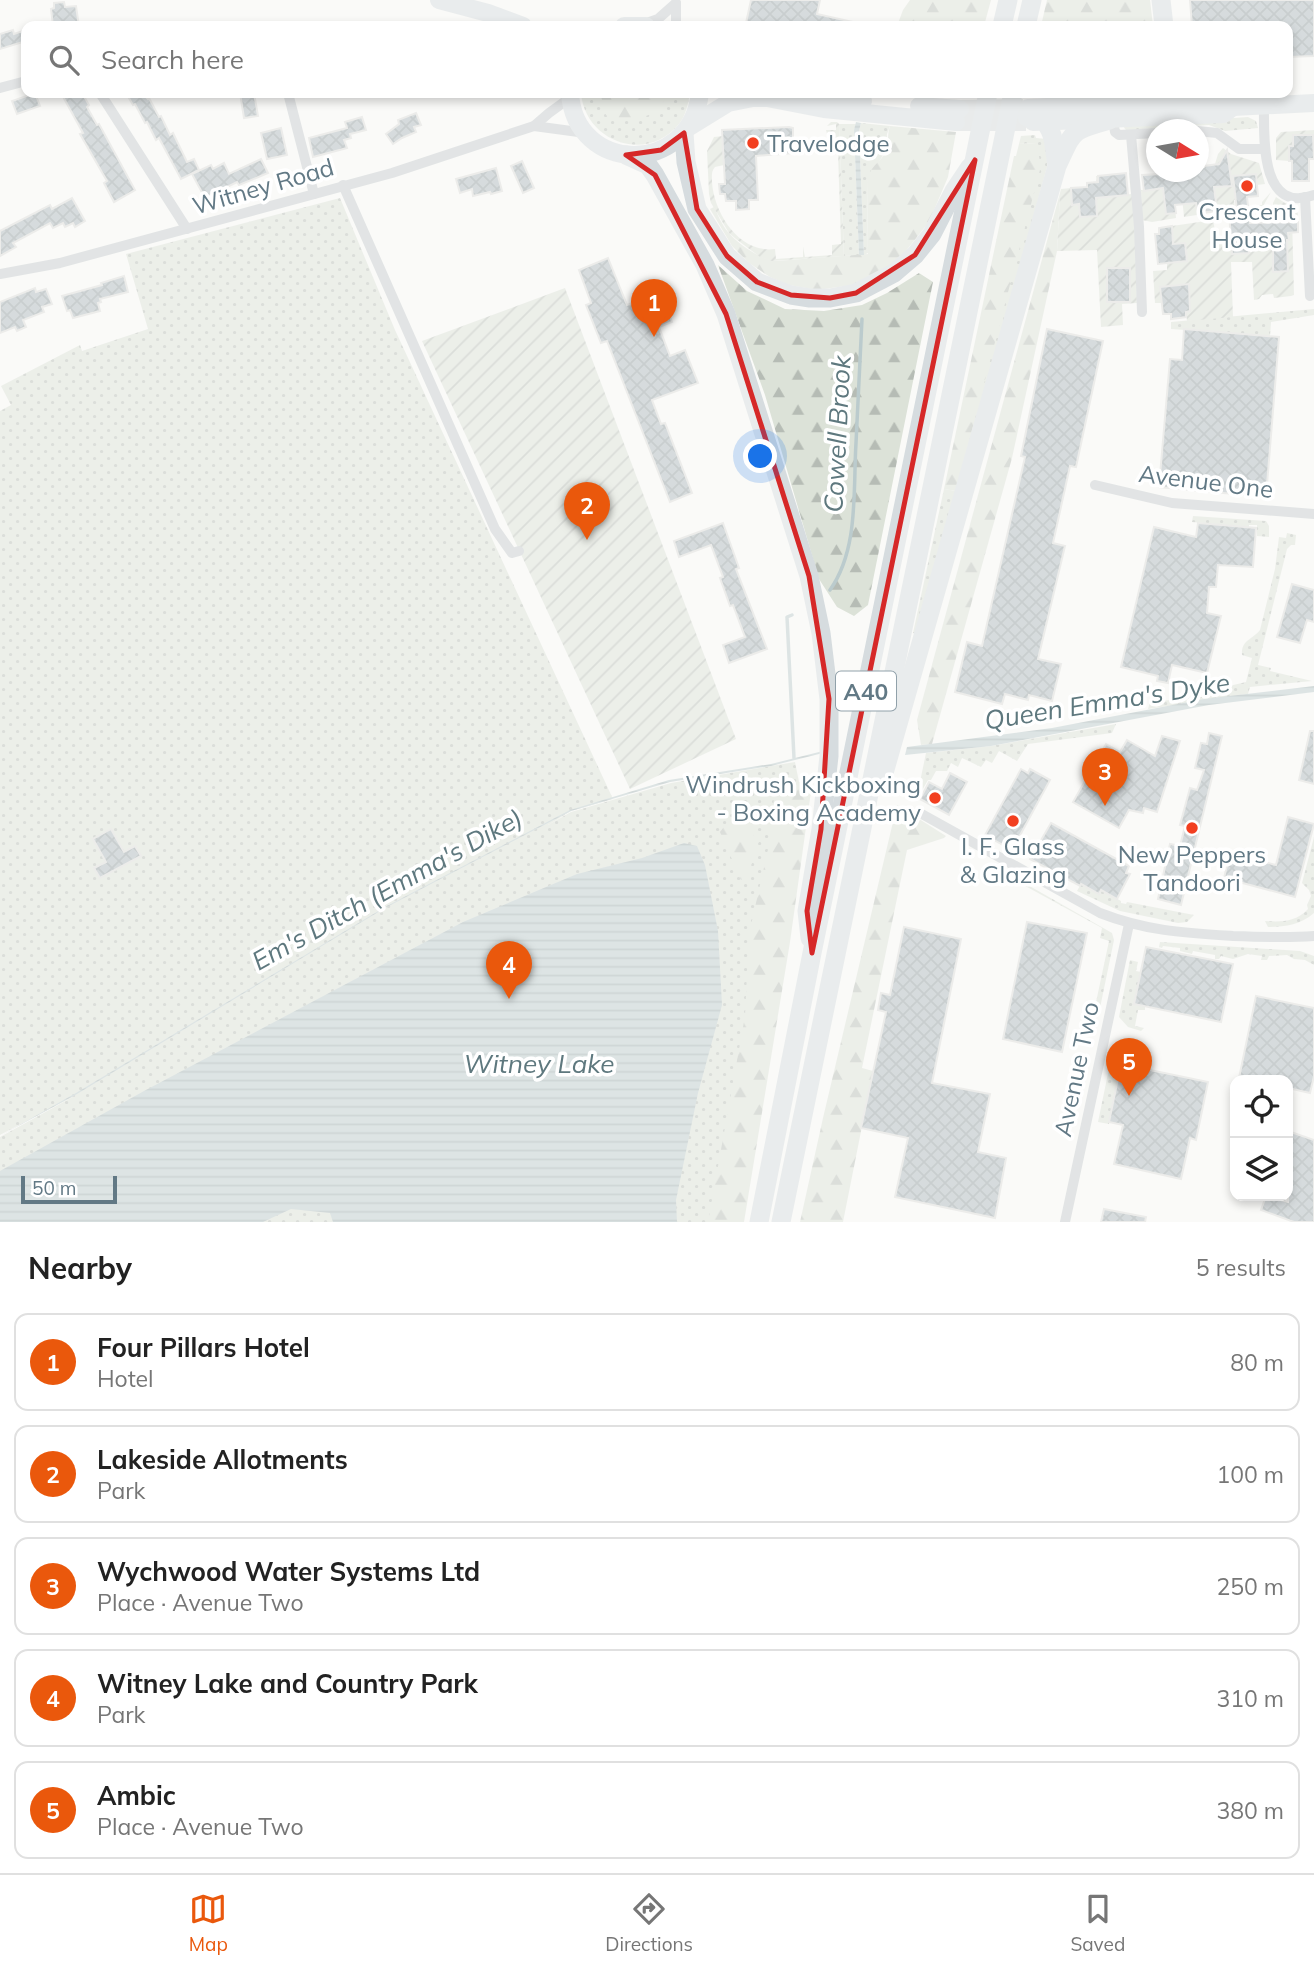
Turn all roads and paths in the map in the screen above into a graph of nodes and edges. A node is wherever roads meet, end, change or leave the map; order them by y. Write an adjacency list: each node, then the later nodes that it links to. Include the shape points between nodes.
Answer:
1 (439, 0): 6 (main road)
2 (1008, 0): 9 (highway)
3 (1032, 0): 10 (highway)
4 (1161, 0): 11 (highway)
5 (677, 1): 7 (street); 8 (street)
6 (510, 21)
7 (652, 21)
8 (676, 21)
9 (1003, 21)
10 (1027, 21)
11 (1163, 21)
12 (21, 82): 13 (street)
13 (0, 88)
14 (103, 98): 42 (street)
15 (289, 98): 40 (street)
16 (566, 98): 29 (street, Witney Road)
17 (571, 98): 32 (main road)
18 (700, 98): 30 (main road)
19 (753, 98): 30 (main road, via 729,103)
20 (767, 98): 21 (main road, via 824,108 958,115)
21 (843, 98)
22 (987, 98): 37 (highway, A40)
23 (1012, 98): 49 (highway, A40)
24 (1172, 103): 26 (main road, via 1219,98 1233,107); 27 (main road); 28 (main road)
25 (1314, 103): 26 (main road)
26 (1264, 106): 35 (street)
27 (1031, 117): 28 (main road); 38 (highway, via 1054,137)
28 (1111, 120): 34 (street, via 1116,134); 38 (highway, via 1071,135)
29 (534, 126): 32 (street, Witney Road); 39 (street, Witney Road)
30 (687, 130): 36 (main road, via 661,150); 37 (highway, via 686,162 697,209 727,256 757,282 810,298 856,293 894,274 932,234)
31 (1209, 132): 35 (street, via 1239,149)
32 (586, 133): 36 (main road, via 604,147)
33 (1146, 134): 34 (street)
34 (1131, 135): 45 (street)
35 (1265, 149): 41 (street, via 1274,183 1291,197)
36 (626, 155): 53 (highway, via 648,165 705,265 726,314 808,576 829,699 829,756 807,911)
37 (975, 160): 53 (highway, A40)
38 (1057, 166): 49 (highway, via 884,777)
39 (342, 186): 40 (street, Witney Road); 48 (street, via 495,528 512,553)
40 (314, 194): 42 (street, Witney Road)
41 (1310, 196): 44 (street)
42 (187, 229): 43 (street, Witney Road)
43 (0, 274)
44 (1310, 296)
45 (1142, 312)
46 (1095, 485): 47 (street, Avenue One, via 1172,503)
47 (1314, 514)
48 (519, 551)
49 (864, 813): 55 (highway, A40)
50 (920, 813): 51 (street, via 1100,913)
51 (1129, 924): 52 (street, via 1202,934); 56 (street, Avenue Two)
52 (1314, 936)
53 (812, 953): 54 (highway, A40)
54 (759, 1222)
55 (781, 1222)
56 (1065, 1222)

